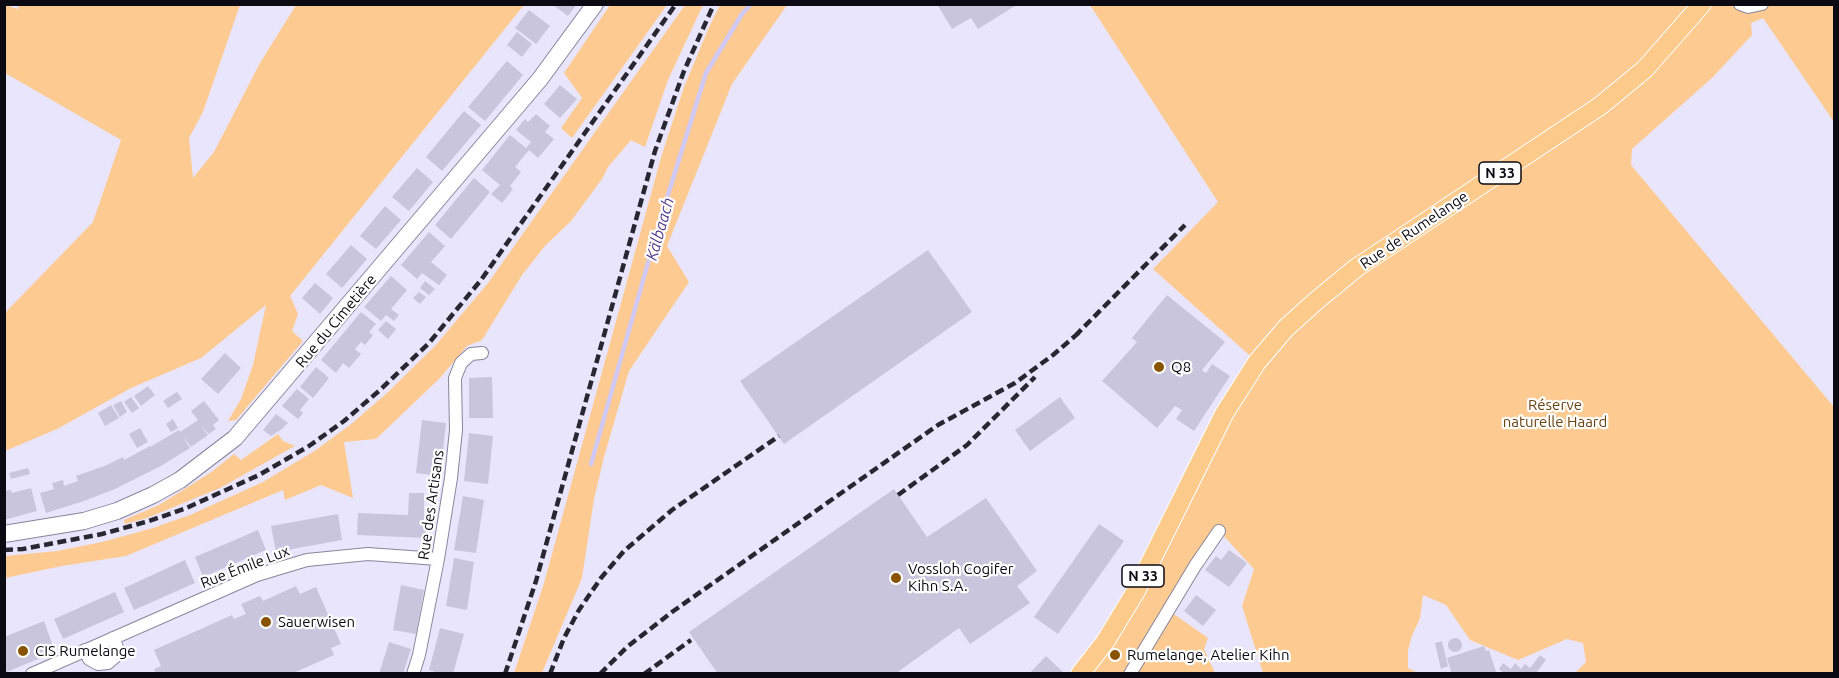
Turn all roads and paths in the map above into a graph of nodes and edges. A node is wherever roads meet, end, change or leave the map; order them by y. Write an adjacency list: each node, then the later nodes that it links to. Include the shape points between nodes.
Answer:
1 (596, 4): 7 (main road, Rue du Cimetière, via 540,79 235,438 180,480 117,511 84,521)
2 (1702, 4): 13 (main road, Rue de Rumelange / N 33, via 1645,69 1600,106 1356,268 1286,328 1257,362 1224,414 1136,591)
3 (1740, 4): 4 (street, via 1748,8)
4 (1762, 4)
5 (483, 353): 8 (street, Rue des Artisans, via 471,354 461,363 455,378 456,430)
6 (1220, 531): 14 (street)
7 (4, 534)
8 (438, 559): 9 (street, Rue Émile Lux, via 368,554 307,560 257,575); 12 (street, Rue des Artisans)
9 (118, 636): 10 (street, Rue Émile Lux); 10 (street, via 115,657 108,663 98,664)
10 (79, 653): 11 (street, Rue Émile Lux)
11 (32, 674)
12 (413, 674)
13 (1080, 674)
14 (1130, 674)

